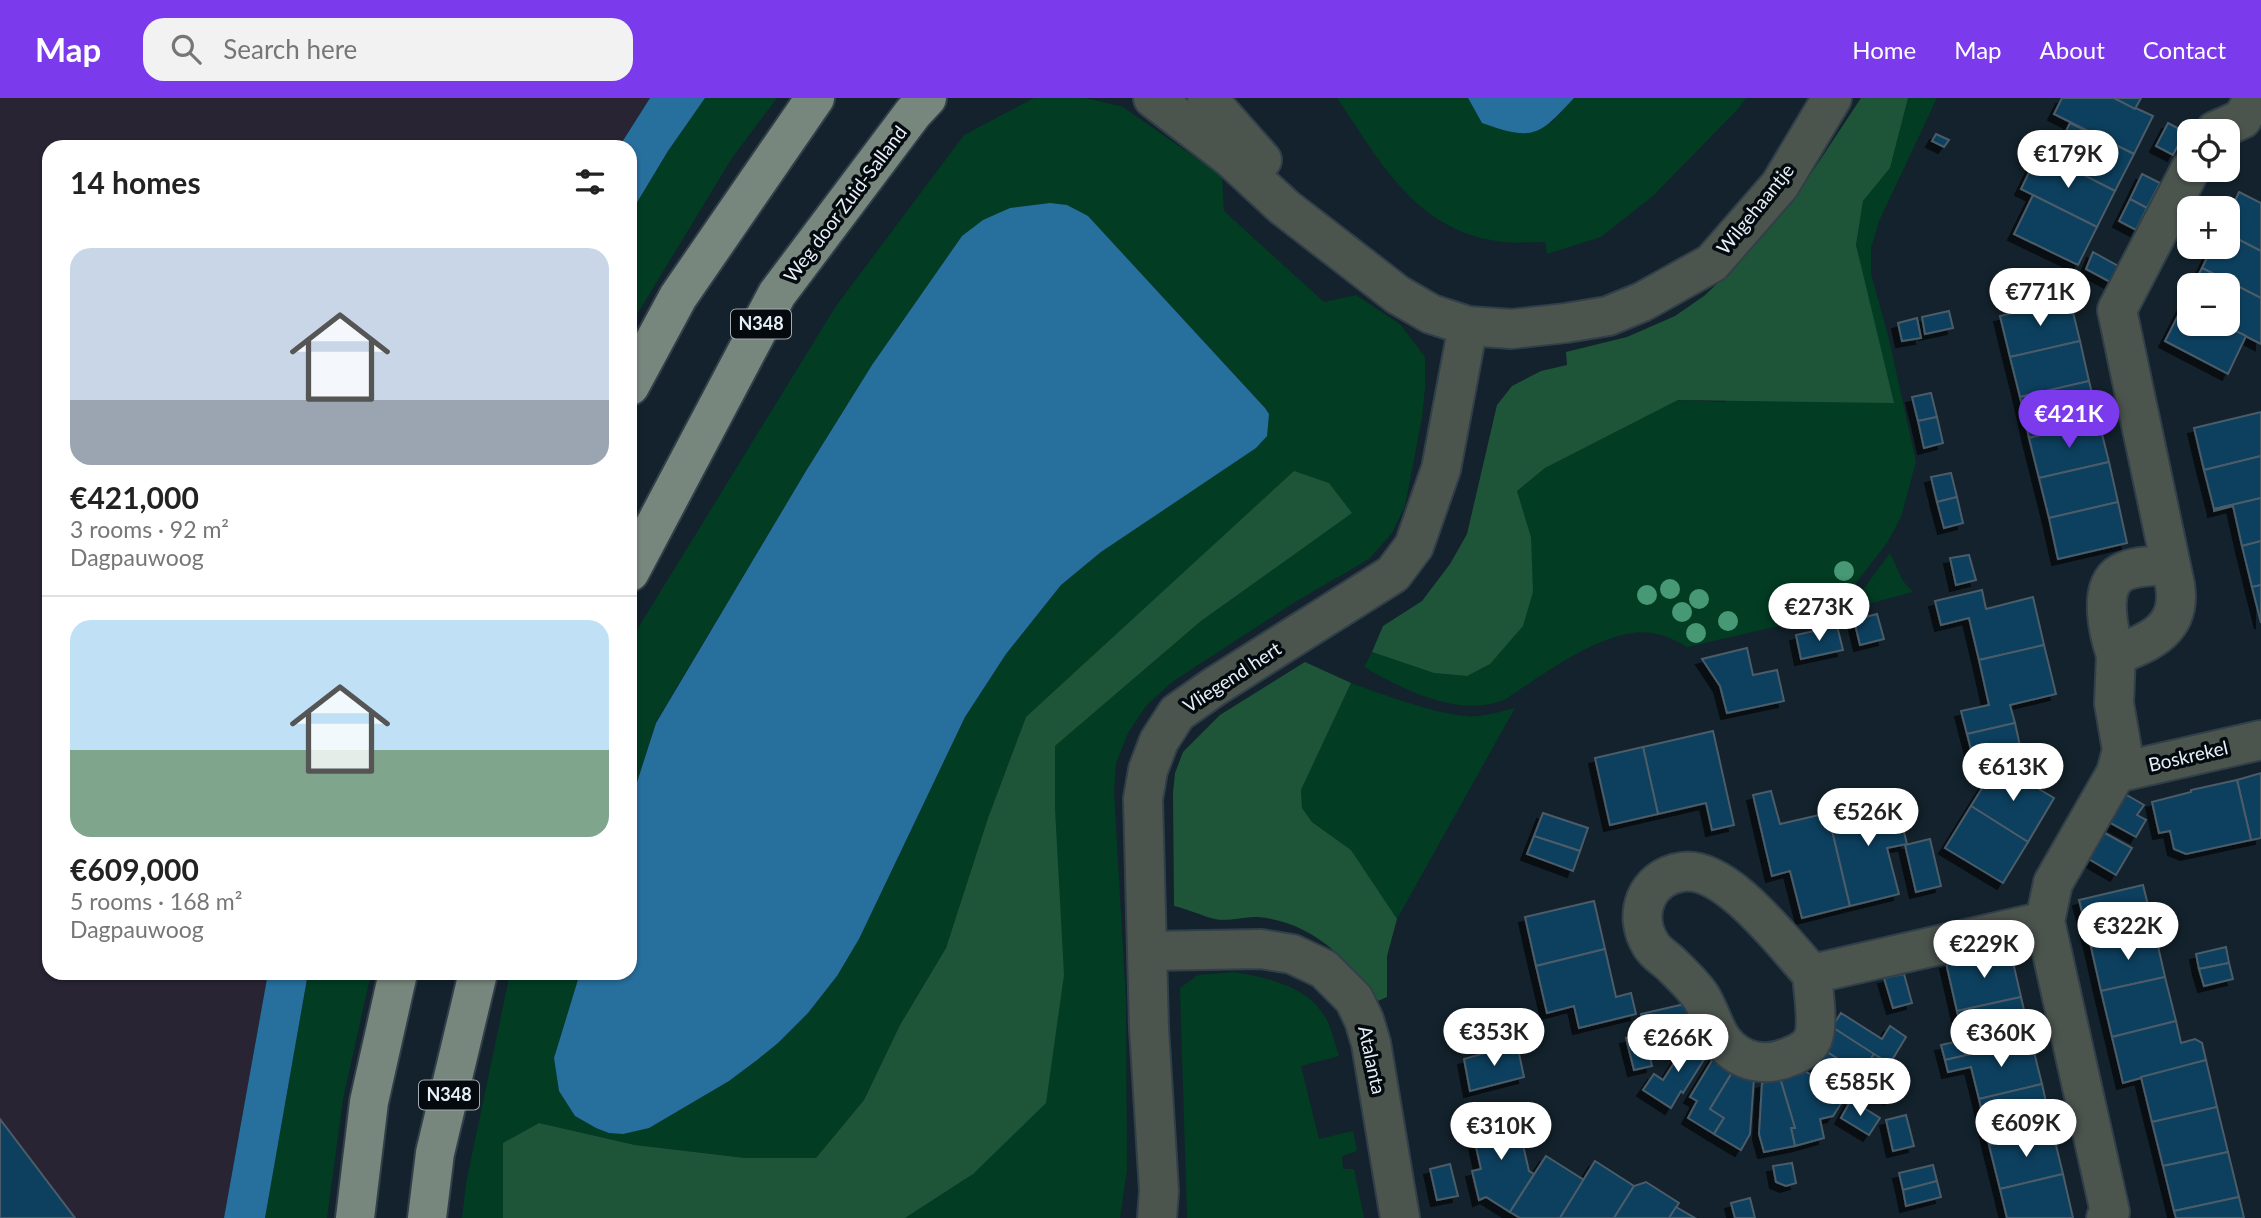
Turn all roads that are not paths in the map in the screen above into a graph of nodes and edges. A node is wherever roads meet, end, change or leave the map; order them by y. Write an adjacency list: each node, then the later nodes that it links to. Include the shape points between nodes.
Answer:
1 (815, 98): 11 (main road, via 678,297)
2 (927, 98): 12 (main road, Weg door Zuid-Salland / N348, via 777,295)
3 (1153, 98): 9 (street, Wilgehaantje)
4 (1207, 98): 9 (street, Wilgehaantje)
5 (1832, 98): 10 (street, Wilgehaantje, via 1780,185 1712,263 1608,316 1511,329)
6 (2254, 98): 7 (street)
7 (2240, 120)
8 (2184, 182): 13 (street, via 2117,310)
9 (1344, 254): 10 (street, Wilgehaantje, via 1409,302)
10 (1468, 326): 18 (street, Vliegend hert, via 1441,469 1414,545 1393,574 1177,713 1159,741 1147,770 1143,799)
11 (637, 373)
12 (637, 559)
13 (2170, 565): 14 (street, via 2177,595 2168,625 2147,643); 14 (street, via 2121,573 2110,587 2108,623)
14 (2116, 655): 16 (street, via 2114,703 2122,750)
15 (2261, 740): 16 (street, Boskrekel)
16 (2116, 773): 17 (street, via 2053,883)
17 (2045, 921): 19 (street); 26 (street, via 2110,1212)
18 (1147, 951): 24 (street, Vliegend hert); 25 (street, Atalanta, via 1261,949 1292,954 1324,969 1354,999 1371,1043)
19 (1812, 974): 19 (street, via 1750,906 1719,881 1699,872 1684,872 1668,875 1651,887 1645,902 1644,932 1652,947 1700,996 1721,1040 1737,1054 1753,1061 1776,1062 1812,1042 1816,1026)
20 (396, 980): 22 (main road, via 369,1102)
21 (476, 980): 23 (main road, N348, via 435,1153)
22 (355, 1218)
23 (427, 1218)
24 (1157, 1218)
25 (1400, 1218)
26 (2106, 1218)

